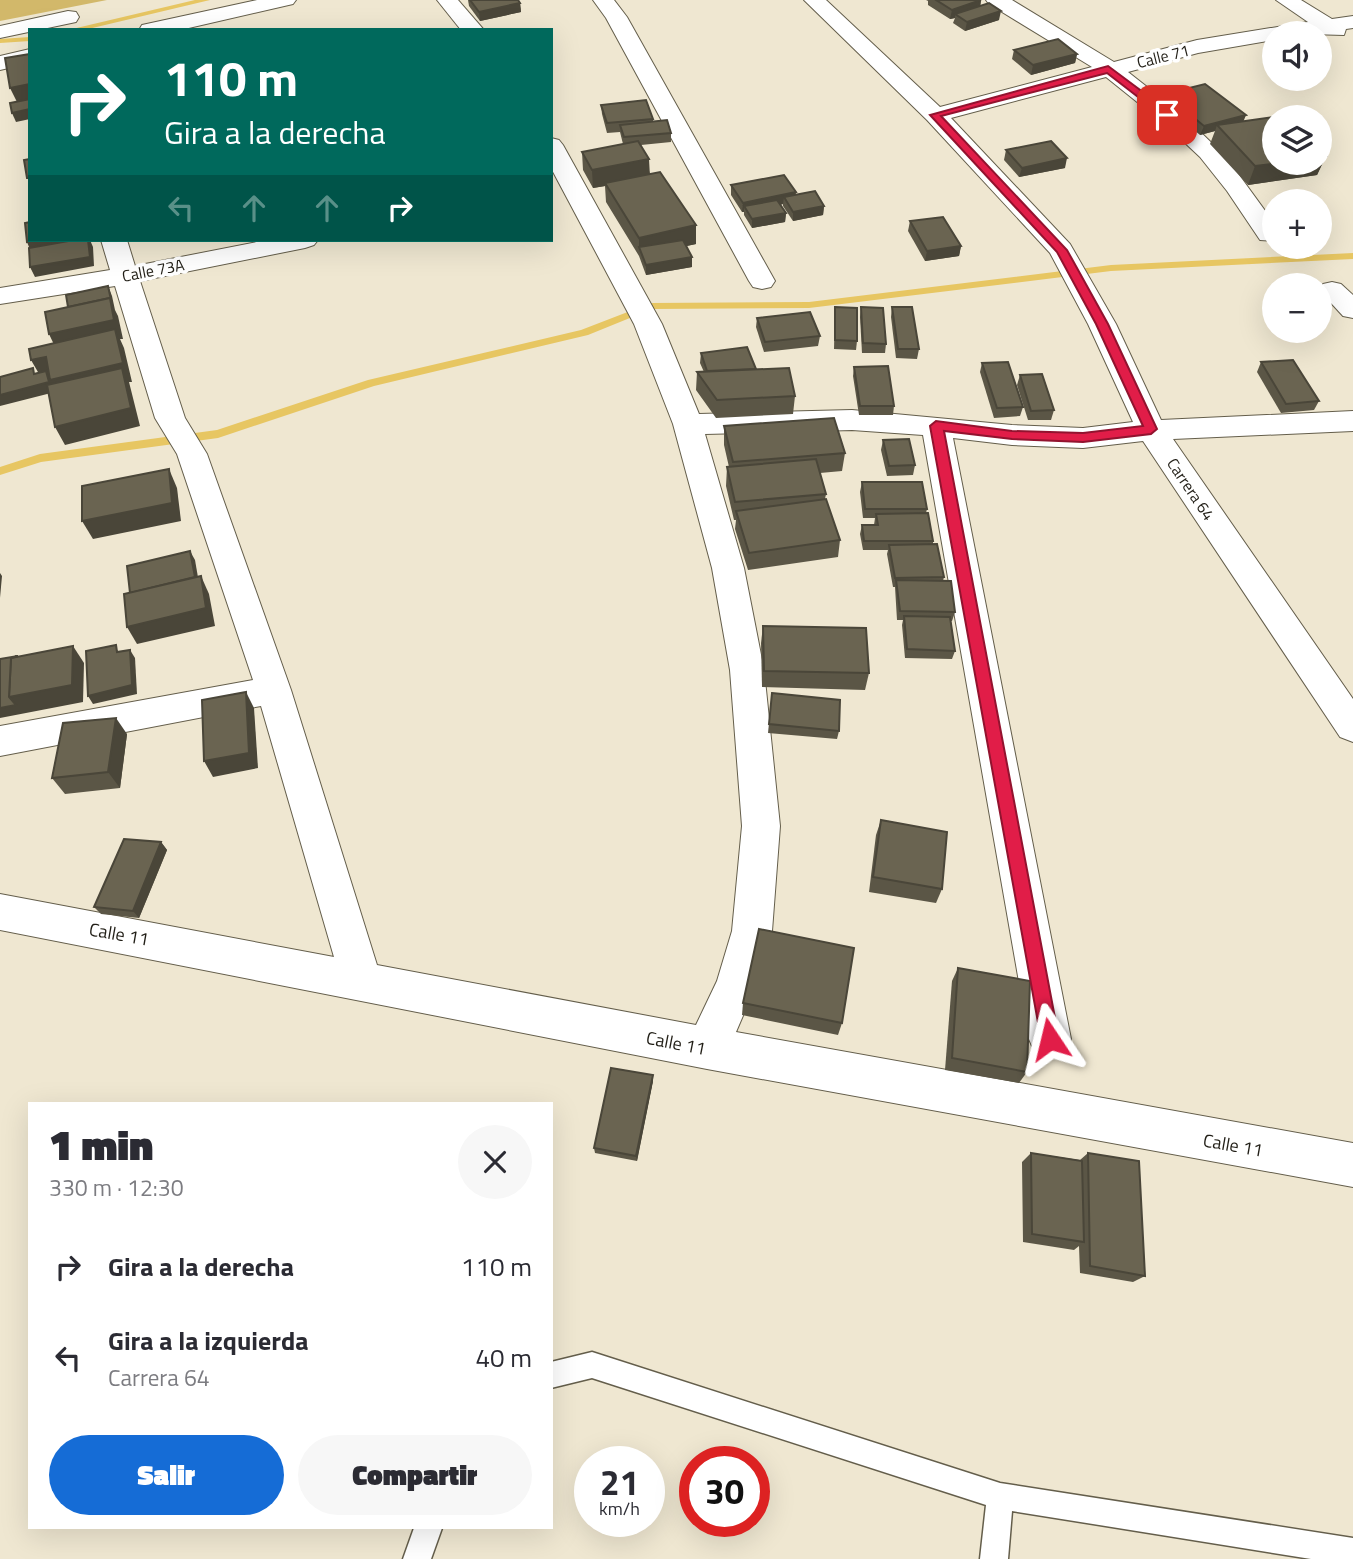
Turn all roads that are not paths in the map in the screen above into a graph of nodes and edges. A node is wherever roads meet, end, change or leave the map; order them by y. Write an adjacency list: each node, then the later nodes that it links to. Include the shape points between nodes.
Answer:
1 (286, 0): 13 (street)
2 (447, 0): 14 (street)
3 (603, 0): 28 (street)
4 (814, 0): 21 (street, Carrera 64)
5 (1039, 0): 7 (street)
6 (1286, 0): 9 (street)
7 (1004, 4): 20 (street)
8 (68, 17): 15 (street)
9 (1322, 21)
10 (1353, 22): 11 (street, Calle 71)
11 (1332, 25)
12 (1332, 27): 17 (street)
13 (159, 28)
14 (471, 28)
15 (0, 32)
16 (1262, 36): 20 (street, Calle 71)
17 (1353, 42)
18 (28, 56): 19 (street)
19 (0, 63)
20 (1108, 69): 21 (street, Calle 71); 24 (street, via 1199,142)
21 (935, 115): 35 (street, Carrera 64, via 1061,250)
22 (553, 154): 23 (street)
23 (561, 188): 33 (street, via 648,324)
24 (1262, 224)
25 (115, 242): 27 (street)
26 (295, 242): 27 (street, Calle 73A)
27 (125, 276): 30 (street, Calle 73A); 36 (street, via 170,418 192,454)
28 (762, 281)
29 (1332, 290): 31 (street)
30 (0, 296)
31 (1353, 310)
32 (1353, 421): 35 (street)
33 (688, 424): 34 (street, via 852,420); 42 (street, via 728,568 745,657 761,826 752,931 737,984)
34 (936, 426): 35 (street, via 1083,438); 41 (street)
35 (1151, 429): 37 (street, Carrera 64)
36 (274, 690): 38 (street); 40 (street)
37 (1353, 727)
38 (0, 741)
39 (0, 912): 40 (street, Calle 11)
40 (361, 979): 42 (street, Calle 11)
41 (1050, 1039)
42 (707, 1049): 43 (street, Calle 11, via 1060,1116)
43 (1353, 1165)
44 (553, 1375): 45 (lane, via 592,1365)
45 (1000, 1496): 47 (lane); 49 (lane)
46 (428, 1529): 48 (lane)
47 (1353, 1552)
48 (417, 1559)
49 (994, 1559)

